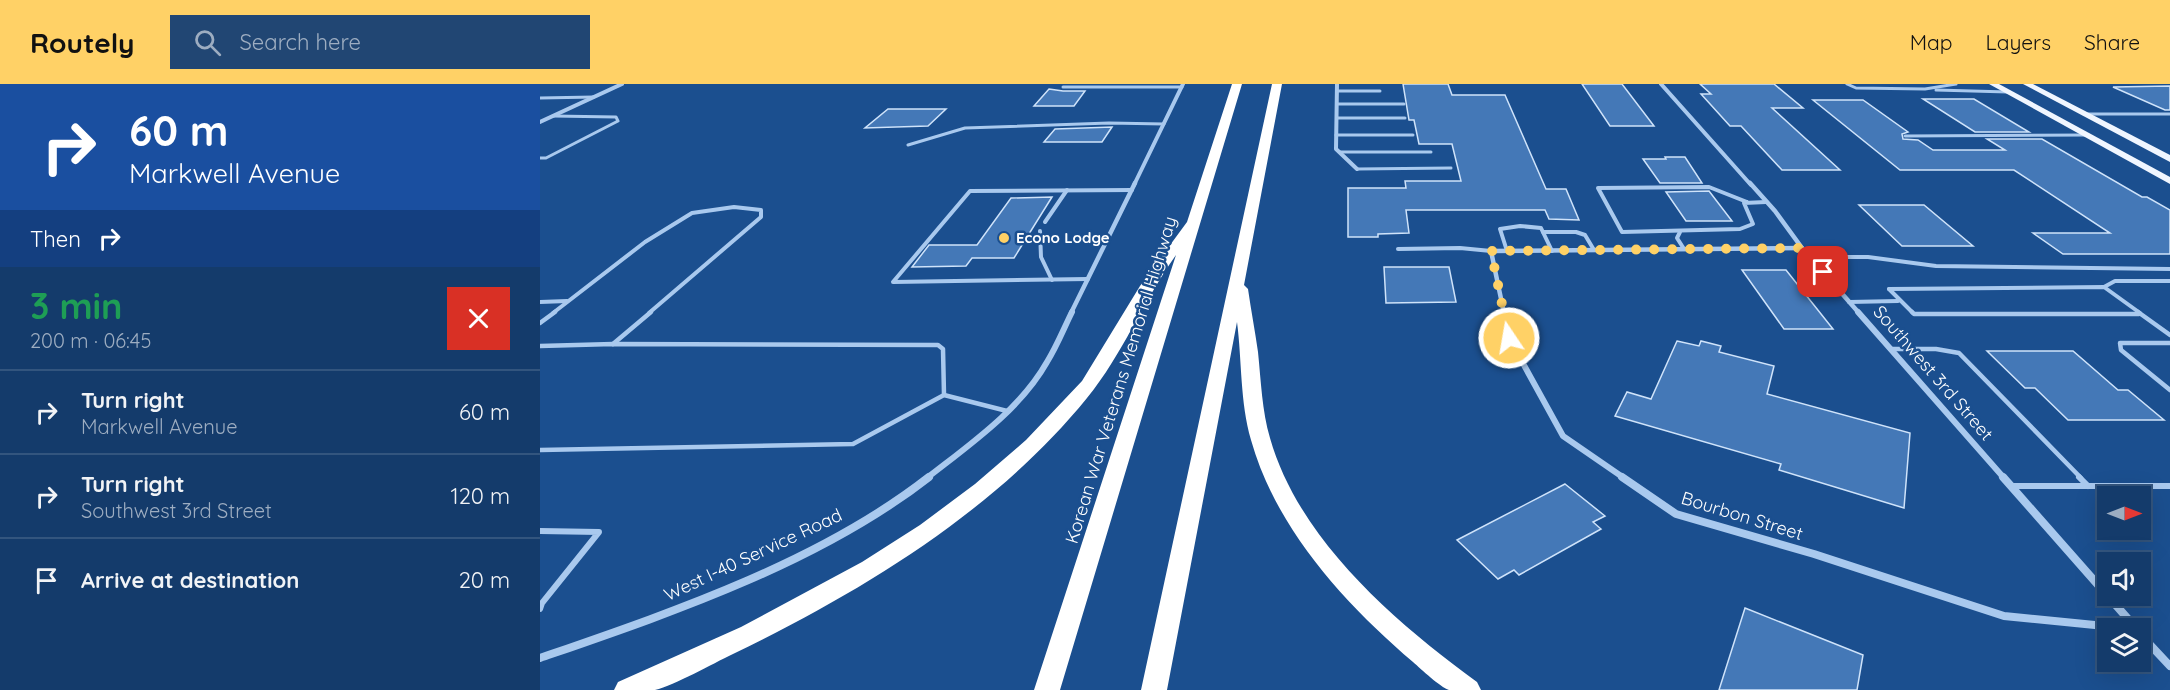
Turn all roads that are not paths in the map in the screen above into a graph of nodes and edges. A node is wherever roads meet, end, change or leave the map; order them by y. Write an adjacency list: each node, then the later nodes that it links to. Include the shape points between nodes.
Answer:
1 (622, 84): 16 (street)
2 (1237, 84): 43 (highway, Korean War Veterans Memorial Highway)
3 (1277, 84): 57 (highway)
4 (1337, 84): 13 (street)
5 (1661, 84): 42 (street, Southwest 3rd Street)
6 (1847, 84): 12 (lane, via 1856,88)
7 (1956, 84): 12 (lane)
8 (1993, 84): 15 (main road)
9 (2026, 84): 20 (main road)
10 (1183, 85): 11 (lane); 26 (street, West I-40 Service Road)
11 (1063, 87)
12 (1925, 88): 15 (lane)
13 (1337, 91): 14 (lane); 18 (street)
14 (1380, 91)
15 (2008, 92): 29 (main road)
16 (594, 97): 17 (lane); 22 (street)
17 (540, 98)
18 (1337, 104): 19 (lane); 23 (street)
19 (1404, 104)
20 (2084, 114): 21 (lane); 35 (main road)
21 (2170, 114)
22 (553, 116): 25 (street); 34 (lane, via 616,117 618,121)
23 (1336, 118): 24 (lane); 27 (street)
24 (1405, 118)
25 (540, 122)
26 (1164, 124): 31 (lane, via 965,128); 40 (street, West I-40 Service Road)
27 (1336, 135): 28 (lane); 32 (street, via 1336,149)
28 (1413, 135)
29 (2087, 135): 30 (lane); 38 (main road)
30 (1905, 136)
31 (908, 145)
32 (1340, 152): 33 (lane); 37 (street)
33 (1431, 152)
34 (540, 158)
35 (2170, 159)
36 (1451, 168): 37 (lane)
37 (1357, 169)
38 (2167, 177)
39 (1067, 190): 40 (lane); 44 (lane); 59 (lane, via 970,191 893,282)
40 (1132, 190): 58 (street, West I-40 Service Road)
41 (1747, 202): 42 (lane); 46 (lane, via 1745,209 1753,224 1740,229); 46 (lane, via 1709,187 1598,188 1622,232)
42 (1766, 202): 48 (street, Southwest 3rd Street)
43 (1196, 219): 87 (highway, via 1141,296 1116,344 1081,394 1022,456 946,517 852,578 732,642); 88 (highway, Korean War Veterans Memorial Highway)
44 (1045, 222)
45 (1040, 231): 59 (lane, via 1041,257)
46 (1682, 231): 50 (lane, via 1677,238)
47 (1543, 232): 51 (lane, via 1585,235); 53 (lane, via 1530,225 1500,229); 54 (lane)
48 (1802, 248): 50 (street); 55 (street, Southwest 3rd Street)
49 (1398, 249): 52 (lane)
50 (1684, 249): 51 (street)
51 (1594, 250): 54 (street)
52 (1491, 251): 53 (street); 83 (street, Bourbon Street, via 1509,338 1563,436 1676,514 2004,616)
53 (1507, 251): 54 (street)
54 (1552, 251)
55 (1810, 257): 56 (lane, via 1868,257 1936,266); 65 (street, Southwest 3rd Street)
56 (2170, 269)
57 (1238, 275): 89 (highway); 90 (highway, via 1254,413 1271,471 1293,512 1360,596 1402,637)
58 (1089, 279): 59 (lane); 75 (street, West I-40 Service Road, via 1047,363)
59 (1052, 280)
60 (2170, 281): 61 (lane, via 2115,281)
61 (2104, 286): 63 (lane, via 1889,289); 66 (lane)
62 (569, 301): 64 (lane); 67 (lane); 70 (lane, via 645,242 692,213 734,207 760,210 761,217)
63 (1898, 301): 65 (lane); 66 (lane, via 1914,314)
64 (540, 302)
65 (1849, 302): 72 (street, Southwest 3rd Street)
66 (2140, 314): 68 (lane)
67 (540, 324)
68 (2170, 335)
69 (2170, 343): 73 (lane, via 2120,344 2121,350)
70 (613, 344): 71 (lane); 74 (lane, via 938,345 943,350)
71 (540, 346)
72 (1890, 349): 77 (street, Southwest 3rd Street); 78 (lane, via 1959,353)
73 (2170, 390)
74 (944, 395): 75 (lane); 76 (lane, via 853,444)
75 (1007, 411): 85 (street, West I-40 Service Road, via 938,472 827,541 696,602)
76 (540, 450)
77 (2011, 486): 78 (lane); 82 (street, Southwest 3rd Street)
78 (2088, 486): 79 (lane)
79 (2170, 486)
80 (540, 531): 81 (lane, via 599,531)
81 (540, 609)
82 (2127, 618)
83 (2097, 625)
84 (2151, 646): 86 (street)
85 (540, 658)
86 (2170, 666)
87 (627, 690)
88 (1047, 690)
89 (1154, 690)
90 (1468, 690)

